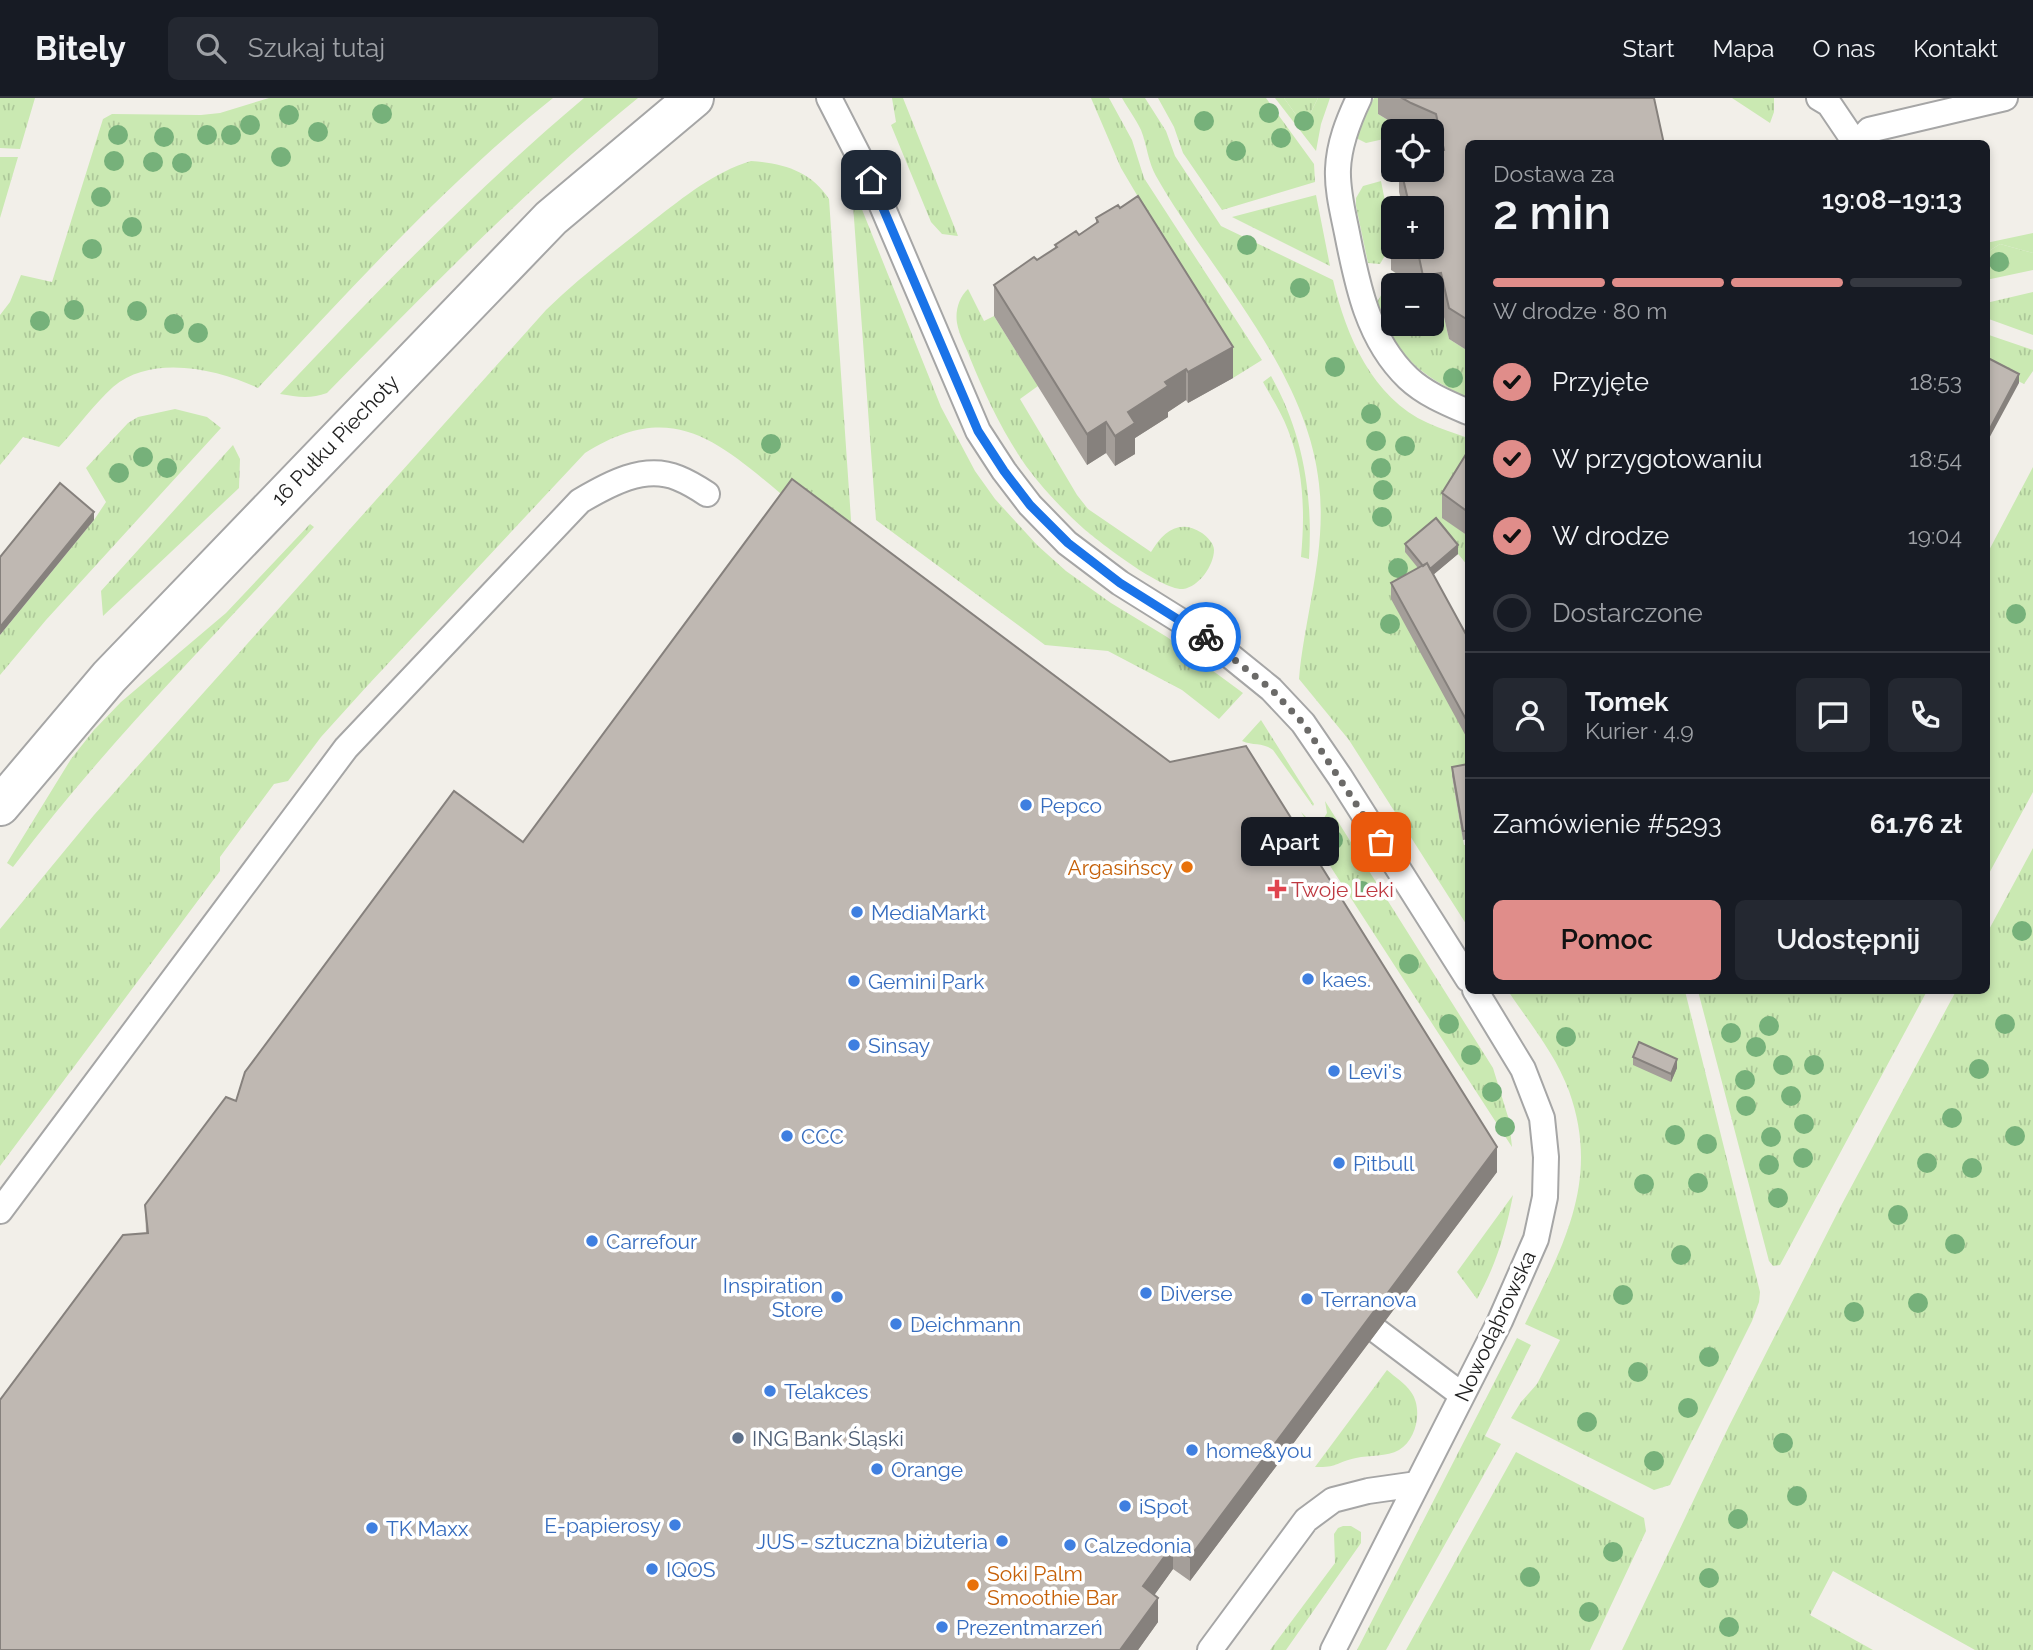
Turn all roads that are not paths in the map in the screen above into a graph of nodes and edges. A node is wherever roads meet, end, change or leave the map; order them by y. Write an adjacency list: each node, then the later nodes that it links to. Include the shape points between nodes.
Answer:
1 (694, 98): 10 (street, 16 Pułku Piechoty, via 551,218 109,677)
2 (829, 98): 11 (lane, via 871,180 978,431 1023,497 1068,543 1120,583 1208,638 1271,689 1303,723)
3 (1359, 98): 8 (lane, via 1348,121 1338,170 1359,290 1373,327 1408,378)
4 (1819, 98): 6 (lane, via 1829,104)
5 (2006, 98): 7 (lane, via 1869,130)
6 (1853, 140)
7 (1860, 140)
8 (1465, 411)
9 (707, 494): 13 (lane, via 678,477 643,474 623,479 580,502 345,748)
10 (0, 806)
11 (1465, 974)
12 (1477, 994): 15 (lane, Nowodąbrowska, via 1523,1069 1542,1118 1545,1197 1536,1239)
13 (0, 1211)
14 (1377, 1331): 15 (lane)
15 (1462, 1395): 16 (lane, Nowodąbrowska)
16 (1417, 1484): 17 (lane, via 1333,1500 1306,1520); 18 (lane, Nowodąbrowska)
17 (1210, 1650)
18 (1332, 1650)

